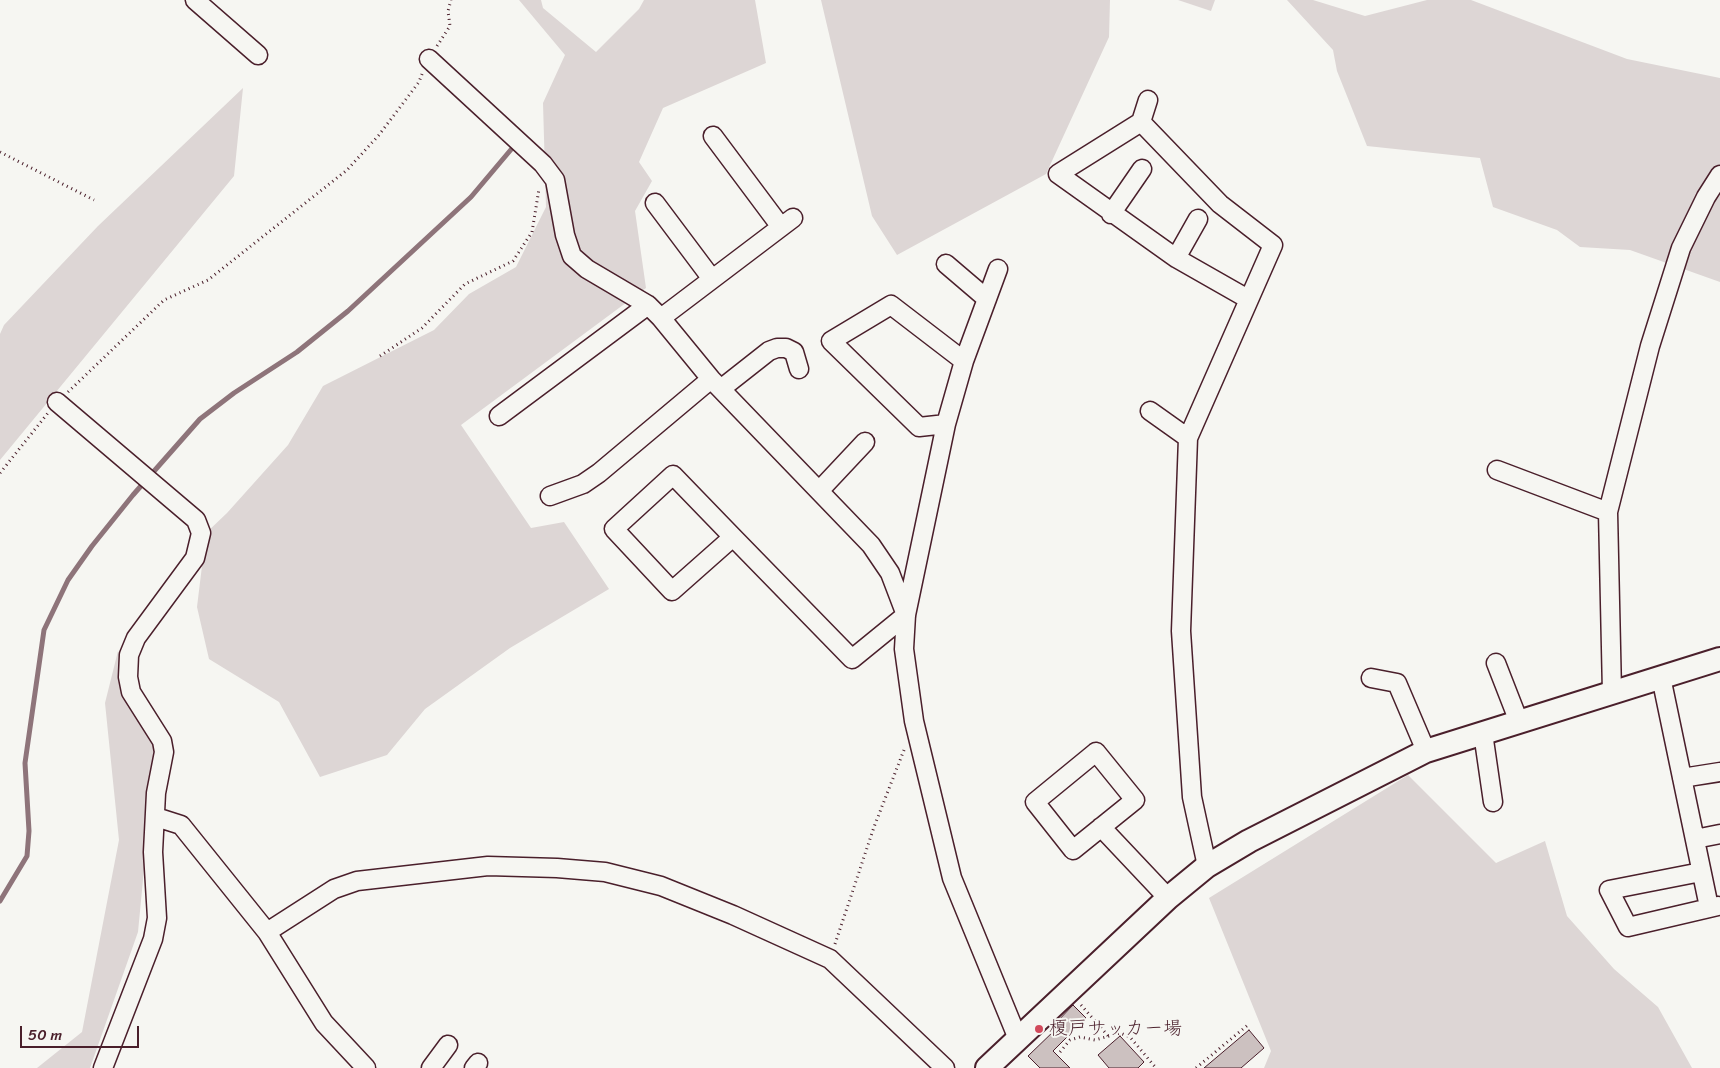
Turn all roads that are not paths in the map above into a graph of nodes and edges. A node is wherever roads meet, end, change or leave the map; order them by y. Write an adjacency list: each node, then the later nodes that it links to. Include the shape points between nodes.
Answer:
1 (195, 0): 2 (street)
2 (258, 55)
3 (429, 59): 18 (street, via 543,164 555,180 572,256 587,269)
4 (1148, 100): 5 (street)
5 (1141, 122): 10 (street, via 1058,174); 17 (street, via 1220,204 1273,245)
6 (713, 136): 15 (street, via 787,223)
7 (1142, 168): 10 (street)
8 (1720, 176): 32 (street, via 1706,197 1682,248 1650,346)
9 (655, 203): 15 (street)
10 (1111, 214): 12 (street)
11 (1198, 219): 12 (street)
12 (1176, 258): 17 (street)
13 (946, 264): 16 (street)
14 (998, 269): 16 (street)
15 (712, 279): 19 (street)
16 (987, 299): 20 (street)
17 (1248, 299): 27 (street)
18 (648, 305): 19 (street); 25 (street)
19 (661, 318): 22 (street)
20 (964, 360): 26 (street); 26 (street, via 891,305 831,341 919,427)
21 (799, 369): 22 (street, via 794,352 777,348)
22 (717, 384): 30 (street); 31 (street, via 583,484)
23 (57, 402): 46 (street, via 196,520 201,533 195,558 136,638 129,655 131,692 163,746)
24 (1150, 411): 27 (street)
25 (499, 416)
26 (946, 424): 34 (street)
27 (1188, 438): 50 (street, via 1181,631 1192,797)
28 (865, 442): 30 (street)
29 (1497, 470): 32 (street)
30 (819, 491): 34 (street, via 871,545 890,573)
31 (550, 496)
32 (1608, 512): 39 (street)
33 (733, 536): 33 (street, via 673,475 614,530 672,591); 34 (street, via 852,659)
34 (906, 615): 55 (street, via 904,649 914,721 952,878)
35 (1720, 659): 37 (street)
36 (1496, 663): 40 (street)
37 (1661, 677): 39 (street); 44 (street)
38 (1371, 678): 42 (street, via 1397,683)
39 (1612, 693): 40 (street)
40 (1519, 722): 41 (street)
41 (1483, 733): 42 (street); 45 (street)
42 (1426, 751): 50 (street, via 1249,841)
43 (1720, 772): 44 (street)
44 (1682, 778): 49 (street)
45 (1493, 802)
46 (156, 817): 54 (street, via 181,824); 57 (street, via 157,918 153,939)
47 (1101, 827): 47 (street, via 1073,850 1035,802 1096,752 1135,800); 52 (street)
48 (1720, 834): 49 (street)
49 (1695, 839): 51 (street)
50 (1207, 866): 52 (street)
51 (1701, 872): 53 (street); 53 (street, via 1609,890 1628,927)
52 (1168, 898): 55 (street)
53 (1714, 906)
54 (267, 932): 58 (street, via 324,1023); 60 (street, via 334,889 357,881 488,866 605,872 661,886 830,959)
55 (1018, 1039): 61 (street)
56 (448, 1045): 59 (street)
57 (104, 1068)
58 (366, 1068)
59 (431, 1068)
60 (945, 1068)
61 (987, 1068)

